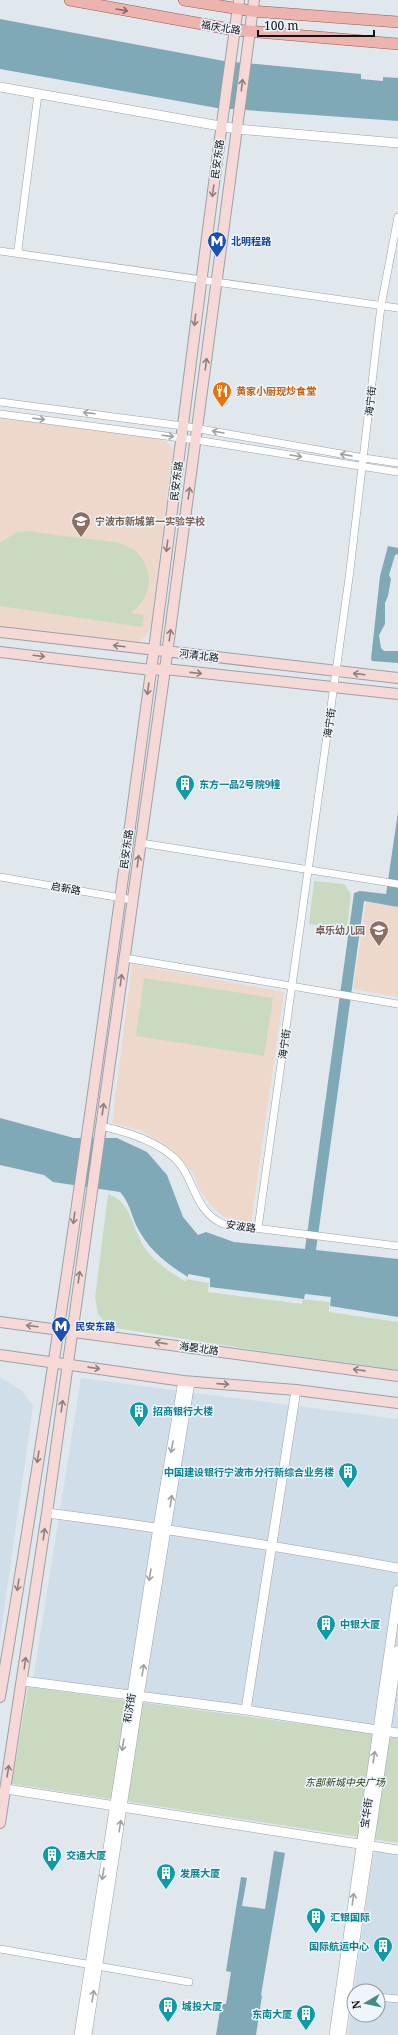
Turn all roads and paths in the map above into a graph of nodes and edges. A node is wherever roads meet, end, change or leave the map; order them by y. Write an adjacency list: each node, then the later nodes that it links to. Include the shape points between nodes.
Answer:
1 (70, 0): 7 (main road, 福庆北路, one-way to 7)
2 (184, 0): 4 (main road, 福庆北路)
3 (254, 0): 5 (main road, 民安东路)
4 (238, 5): 5 (main road, 福庆北路); 7 (main road, 民安东路)
5 (252, 11): 6 (main road, 福庆北路); 8 (main road, 民安东路)
6 (398, 22)
7 (235, 30): 8 (main road, 福庆北路); 12 (main road, 民安东路)
8 (250, 31): 9 (main road, 福庆北路); 13 (main road, 民安东路, one-way to 8)
9 (398, 44)
10 (0, 87): 11 (street)
11 (38, 94): 12 (street); 17 (street, via 18,249)
12 (222, 127): 13 (street); 18 (main road, 民安东路, one-way to 18)
13 (237, 129): 14 (street); 19 (main road, 民安东路)
14 (398, 143)
15 (398, 217): 20 (street, 海宁街)
16 (0, 251): 17 (street)
17 (20, 253): 18 (street)
18 (200, 280): 19 (street); 24 (main road, 民安东路, one-way to 24)
19 (217, 283): 20 (street); 25 (main road, 民安东路, one-way to 19)
20 (381, 306): 21 (street); 28 (street, 海宁街)
21 (398, 308)
22 (0, 402): 24 (street, one-way to 22)
23 (0, 414): 26 (street, one-way to 26)
24 (183, 426): 25 (street); 26 (main road, 民安东路)
25 (197, 428): 27 (main road, 民安东路); 28 (street, one-way to 25)
26 (182, 438): 27 (street); 33 (main road, 民安东路, one-way to 33)
27 (196, 440): 30 (street, one-way to 30); 35 (main road, 民安东路, one-way to 27)
28 (364, 458): 29 (street); 30 (street, 海宁街)
29 (398, 463)
30 (362, 467): 31 (street); 38 (street, 海宁街)
31 (398, 472)
32 (0, 632): 33 (main road, 河清北路, one-way to 32)
33 (154, 650): 35 (main road, 河清北路); 37 (main road, 民安东路)
34 (0, 652): 37 (main road, 河清北路, one-way to 37)
35 (168, 652): 36 (main road, 民安东路); 38 (main road, 河清北路)
36 (166, 669): 37 (main road, 河清北路); 40 (main road, 河清北路, one-way to 40); 42 (main road, 民安东路)
37 (151, 670): 46 (main road, 民安东路, one-way to 46)
38 (336, 671): 39 (main road, 河清北路, one-way to 38); 40 (street, 海宁街)
39 (398, 678)
40 (334, 687): 41 (main road, 河清北路); 43 (street, 海宁街)
41 (398, 694)
42 (141, 843): 43 (street); 47 (main road, 民安东路, one-way to 42)
43 (309, 869): 45 (street); 49 (street, 海宁街)
44 (0, 877): 46 (street, 启新路)
45 (398, 884)
46 (119, 898): 47 (street, 启新路); 55 (main road, 民安东路, one-way to 55)
47 (133, 900): 48 (main road, 民安东路)
48 (124, 958): 49 (street); 51 (main road, 民安东路, one-way to 48)
49 (292, 986): 50 (street); 52 (street, 海宁街)
50 (398, 1004)
51 (101, 1126): 52 (street, 安波路, via 155,1145 178,1163 198,1202 215,1220 223,1224); 56 (main road, 民安东路, one-way to 51)
52 (258, 1228): 53 (street, 安波路)
53 (398, 1246)
54 (0, 1322): 55 (main road, 海晏北路, one-way to 54)
55 (58, 1329): 56 (main road, 海晏北路); 58 (main road, 民安东路)
56 (72, 1330): 59 (main road, 民安东路); 60 (main road, 海晏北路, one-way to 56)
57 (0, 1355): 58 (main road)
58 (52, 1362): 59 (main road); 70 (main road, 民安东路, one-way to 70)
59 (67, 1364): 61 (main road, one-way to 61); 64 (main road, 民安东路, one-way to 59)
60 (398, 1376)
61 (187, 1381): 62 (main road, one-way to 62); 65 (street, 和济街)
62 (296, 1390): 63 (main road); 66 (street)
63 (398, 1403)
64 (47, 1513): 65 (street); 71 (main road, 民安东路, one-way to 64)
65 (162, 1528): 66 (street); 72 (street, 和济街)
66 (272, 1545): 67 (street); 74 (street)
67 (398, 1568)
68 (398, 1590): 75 (street, 宝华街)
69 (398, 1650): 75 (street, 宝华街)
70 (2, 1666): 73 (main road, 民安东路)
71 (23, 1681): 72 (street); 77 (main road, 民安东路, one-way to 71)
72 (135, 1696): 74 (street); 78 (street, 和济街)
73 (0, 1697)
74 (246, 1710): 75 (street)
75 (382, 1730): 76 (street); 80 (street, 宝华街)
76 (398, 1732)
77 (6, 1789): 78 (street); 79 (main road)
78 (118, 1806): 80 (street); 83 (street, 和济街)
79 (0, 1823)
80 (365, 1845): 81 (street); 85 (street, 宝华街); 91 (street, 宝华街, one-way to 80)
81 (398, 1850)
82 (0, 1949): 83 (street)
83 (94, 1966): 84 (street); 89 (street, 和济街); 90 (street, 和济街, one-way to 83)
84 (189, 1982)
85 (352, 1983)
86 (386, 1998): 87 (street)
87 (398, 1999)
88 (346, 2014): 92 (street, 宝华街)
89 (79, 2035)
90 (88, 2035)
91 (334, 2035)
92 (341, 2035)

